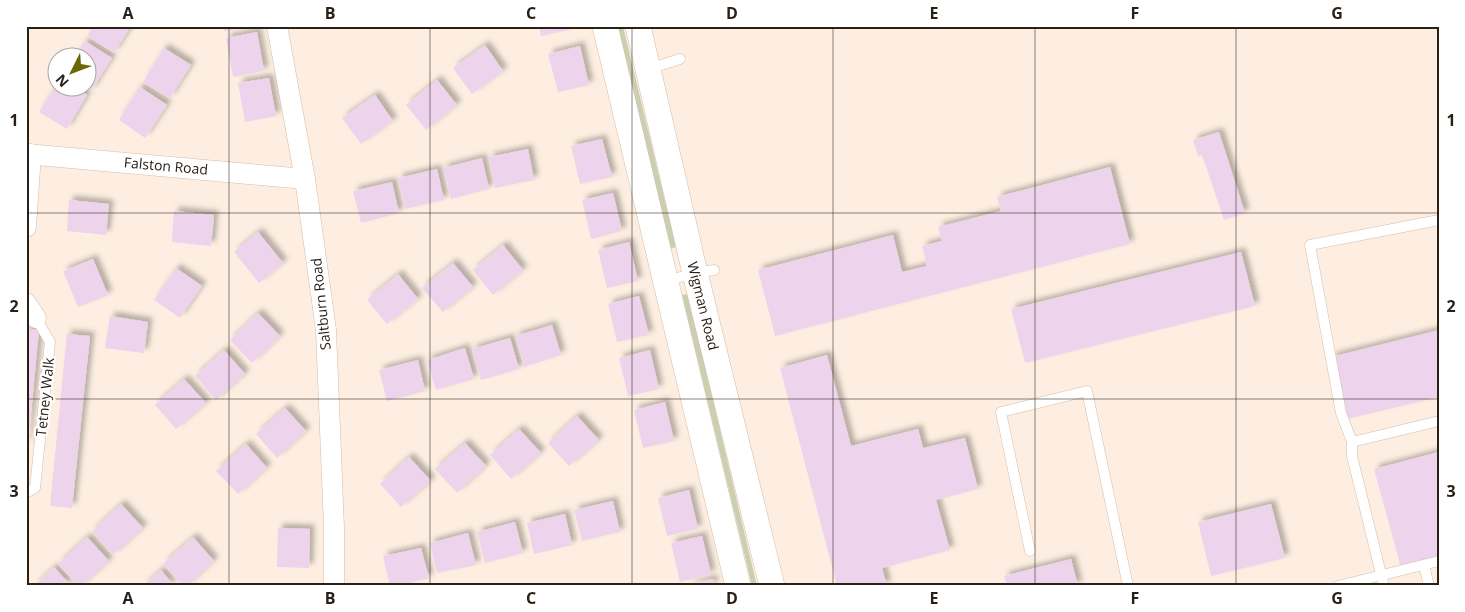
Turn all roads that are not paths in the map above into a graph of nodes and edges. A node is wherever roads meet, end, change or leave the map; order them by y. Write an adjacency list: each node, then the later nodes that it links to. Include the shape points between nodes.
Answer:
1 (278, 26): 7 (street, Saltburn Road)
2 (605, 26): 11 (street)
3 (638, 26): 5 (street, Wigman Road)
4 (680, 59): 5 (lane)
5 (649, 69): 10 (street, Wigman Road)
6 (28, 154): 7 (street, Falston Road); 9 (street)
7 (306, 179): 20 (street, Saltburn Road, via 326,330)
8 (1439, 220): 14 (lane, via 1310,245 1341,413)
9 (26, 226)
10 (704, 271): 11 (lane); 22 (street, Wigman Road)
11 (665, 281): 21 (street)
12 (31, 311): 15 (lane, Tetney Walk, via 50,342 35,488)
13 (1439, 421): 14 (lane)
14 (1352, 442): 19 (lane, via 1352,456)
15 (26, 493)
16 (1030, 551): 23 (lane, via 1001,412 1087,391)
17 (1439, 562): 18 (lane)
18 (1424, 565): 19 (lane); 25 (lane)
19 (1383, 581): 24 (lane)
20 (334, 586)
21 (738, 586)
22 (772, 586)
23 (1128, 586)
24 (1338, 586)
25 (1429, 586)

